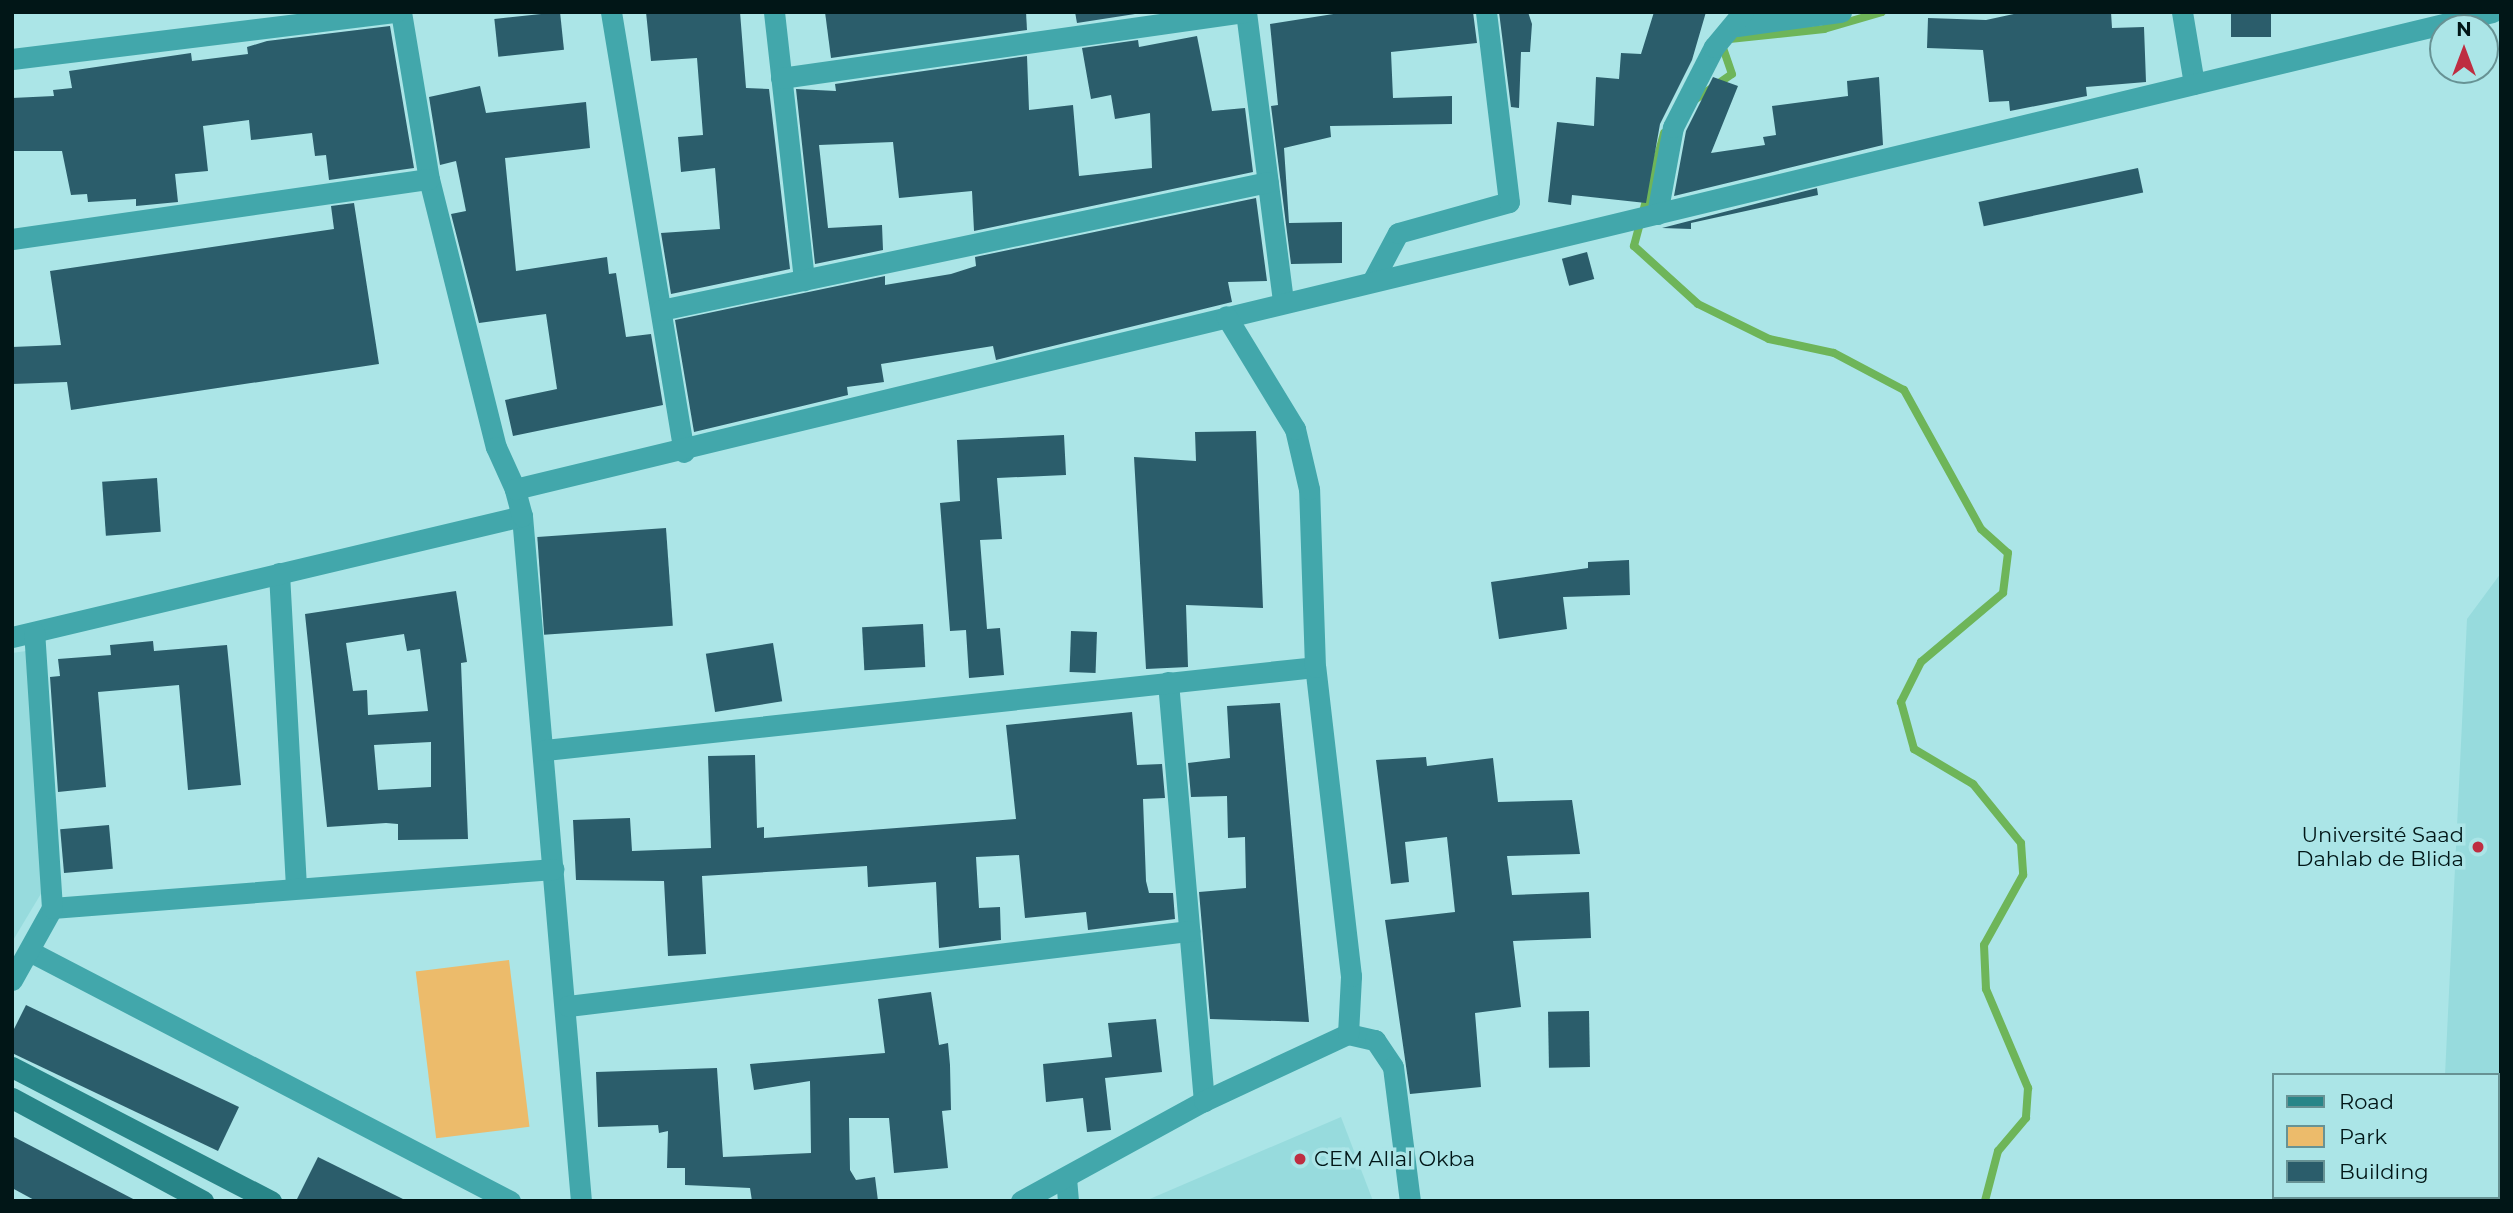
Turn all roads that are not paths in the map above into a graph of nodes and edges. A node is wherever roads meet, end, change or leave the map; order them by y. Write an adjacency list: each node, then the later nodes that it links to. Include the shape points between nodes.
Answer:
1 (399, 12): 10 (street); 13 (street)
2 (611, 12): 20 (street)
3 (774, 12): 11 (street)
4 (1246, 12): 11 (street); 14 (street)
5 (1486, 12): 18 (street, via 1509,202 1398,233)
6 (1840, 12): 9 (street)
7 (2182, 12): 12 (street)
8 (2492, 12): 12 (street)
9 (1740, 19): 15 (street, via 1714,47 1672,127)
10 (12, 59)
11 (781, 78): 17 (street)
12 (2194, 84): 15 (street)
13 (429, 179): 16 (street); 23 (street, via 496,447)
14 (1268, 182): 17 (street); 19 (street)
15 (1657, 214): 18 (street)
16 (12, 239)
17 (804, 281): 20 (street)
18 (1373, 281): 19 (street)
19 (1283, 302): 21 (street)
20 (661, 310): 22 (street)
21 (1226, 316): 22 (street); 28 (street, via 1295,429 1309,489)
22 (684, 453): 23 (street)
23 (514, 489): 24 (street)
24 (522, 516): 25 (street); 30 (street)
25 (279, 573): 26 (street); 32 (street)
26 (34, 633): 27 (street); 33 (street)
27 (12, 637)
28 (1315, 667): 29 (street); 38 (street, via 1351,976)
29 (1168, 682): 30 (street); 34 (street)
30 (545, 750): 31 (street)
31 (553, 869): 32 (street); 37 (street)
32 (296, 888): 33 (street)
33 (52, 908): 35 (street)
34 (1189, 931): 37 (street); 41 (street)
35 (31, 952): 36 (street); 45 (street)
36 (12, 979)
37 (568, 1006): 46 (street)
38 (1348, 1034): 41 (street); 49 (street, via 1375,1040 1393,1067)
39 (12, 1067): 44 (street)
40 (12, 1098): 43 (street)
41 (1204, 1101): 42 (street)
42 (1066, 1178): 47 (street); 48 (street)
43 (203, 1201)
44 (271, 1201)
45 (510, 1201)
46 (581, 1201)
47 (1021, 1201)
48 (1068, 1201)
49 (1410, 1201)

